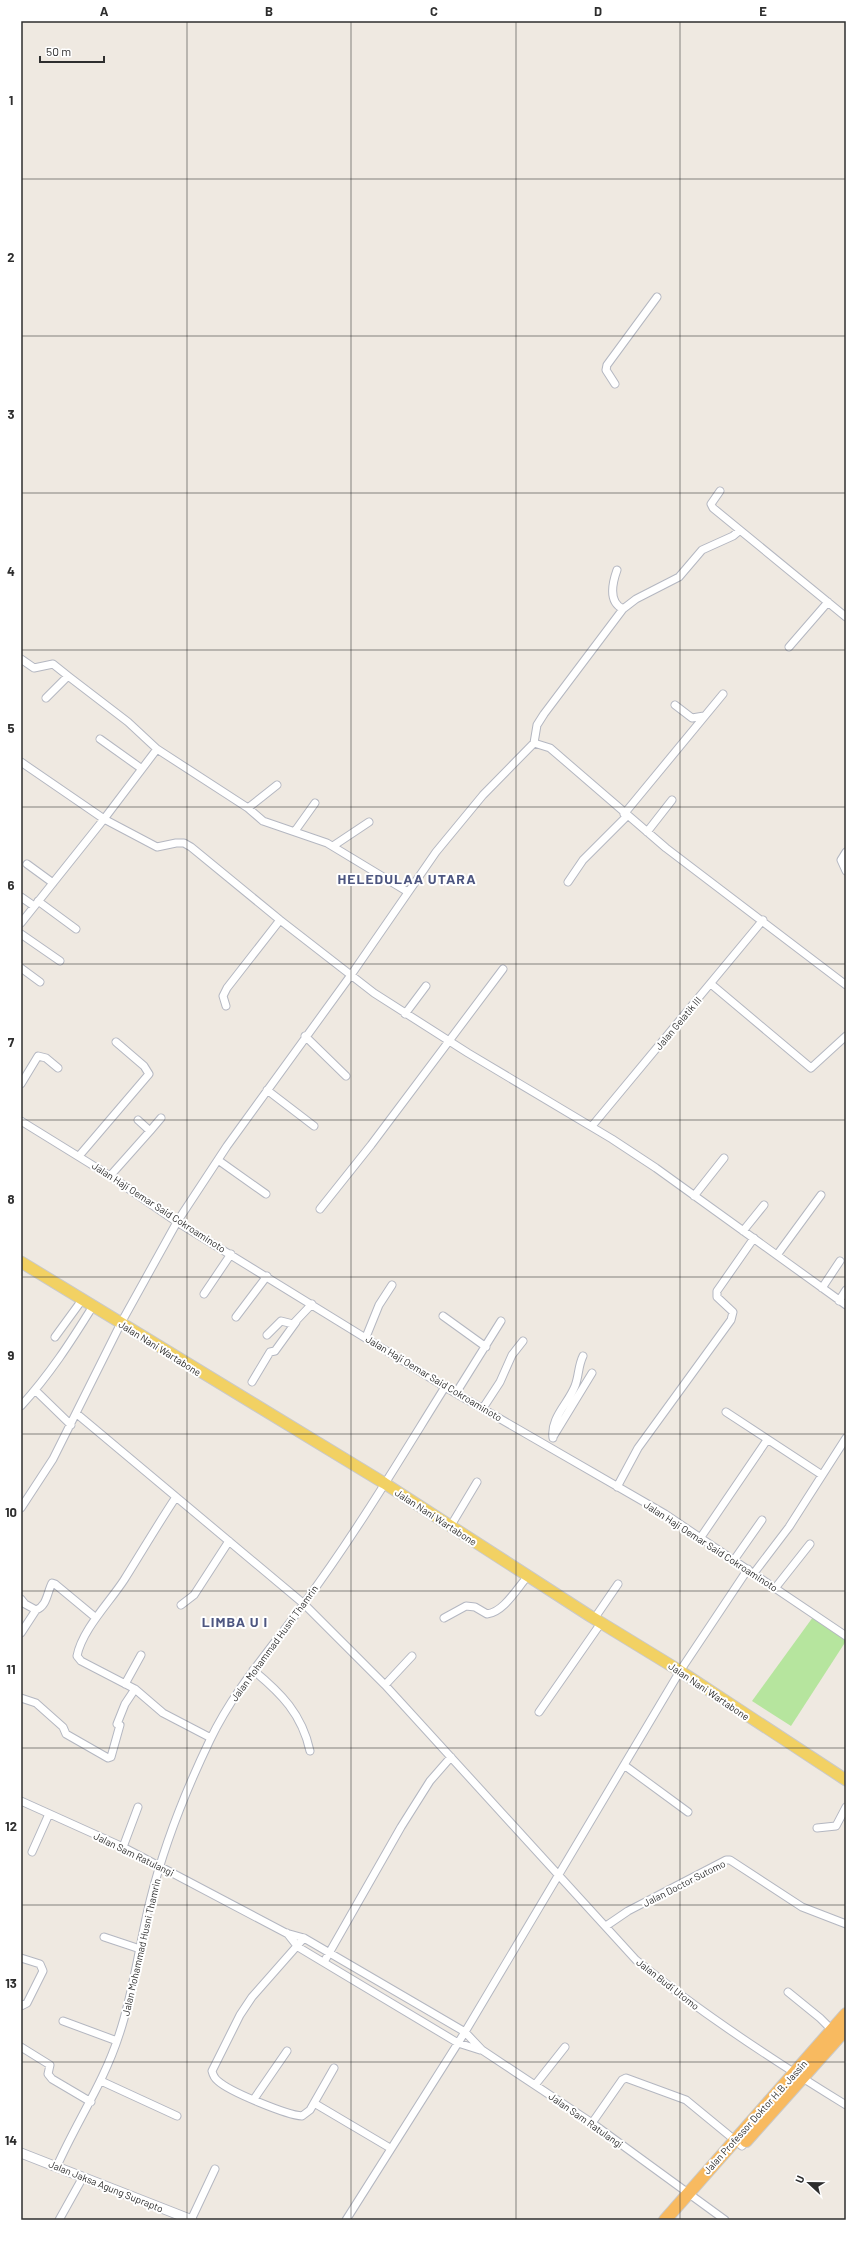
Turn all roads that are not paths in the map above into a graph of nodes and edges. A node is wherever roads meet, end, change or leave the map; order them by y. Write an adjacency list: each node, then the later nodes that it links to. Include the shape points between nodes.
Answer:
1 (657, 297): 2 (street, via 607,365 606,370)
2 (615, 384)
3 (719, 493): 4 (street, via 711,506)
4 (739, 531): 6 (street); 7 (street, via 734,536 702,550 679,577 636,599)
5 (617, 570): 7 (street, via 612,592 616,603)
6 (828, 602): 8 (street); 9 (street)
7 (623, 609): 17 (street, via 544,714 537,725)
8 (846, 617)
9 (789, 647)
10 (21, 658): 11 (street, via 34,668 52,664)
11 (68, 676): 13 (street); 18 (street, via 128,722)
12 (723, 694): 15 (street)
13 (46, 698)
14 (675, 705): 15 (street, via 692,718)
15 (704, 716): 25 (street)
16 (100, 739): 20 (street)
17 (534, 743): 25 (street, via 550,748); 36 (street, via 458,824)
18 (157, 749): 20 (street); 24 (street)
19 (21, 762): 26 (street)
20 (142, 768): 26 (street)
21 (277, 785): 24 (street)
22 (672, 800): 29 (street)
23 (315, 803): 28 (street)
24 (248, 808): 28 (street, via 263,821)
25 (626, 815): 29 (street); 34 (street, via 583,860)
26 (104, 819): 35 (street); 39 (street, via 157,847 176,843 184,843 191,847)
27 (369, 822): 30 (street)
28 (295, 831): 30 (street)
29 (647, 832): 40 (street)
30 (333, 846): 36 (street)
31 (846, 852): 33 (street, via 841,860)
32 (27, 864): 35 (street)
33 (846, 871)
34 (568, 882)
35 (53, 883): 38 (street)
36 (408, 892): 47 (street)
37 (21, 897): 38 (street)
38 (36, 903): 41 (street); 42 (street)
39 (280, 920): 47 (street); 52 (street, via 226,988 223,996)
40 (763, 920): 49 (street, Jalan Gelatik III); 50 (street)
41 (21, 923)
42 (76, 929)
43 (21, 934): 44 (street)
44 (60, 961)
45 (21, 968): 48 (street)
46 (504, 969): 56 (street)
47 (351, 975): 53 (street); 54 (street)
48 (40, 982)
49 (710, 984): 55 (street, via 810,1068); 66 (street, Jalan Gelatik III)
50 (846, 985)
51 (426, 986): 53 (street)
52 (226, 1006)
53 (406, 1014): 56 (street)
54 (306, 1036): 59 (street); 61 (street)
55 (846, 1036)
56 (448, 1041): 66 (street); 76 (street)
57 (116, 1042): 68 (street, via 144,1066 149,1074)
58 (58, 1068): 60 (street, via 46,1058 38,1056)
59 (346, 1076)
60 (21, 1084)
61 (267, 1090): 65 (street); 70 (street)
62 (161, 1118): 67 (street)
63 (138, 1120): 67 (street)
64 (21, 1121): 68 (street, Jalan Haji Oemar Said Cokroaminoto)
65 (314, 1126)
66 (592, 1126): 74 (street)
67 (150, 1131): 71 (street)
68 (79, 1156): 71 (street, Jalan Haji Oemar Said Cokroaminoto)
69 (724, 1158): 74 (street)
70 (218, 1160): 72 (street); 77 (street)
71 (110, 1176): 77 (street, Jalan Haji Oemar Said Cokroaminoto)
72 (266, 1194)
73 (821, 1195): 81 (street)
74 (694, 1196): 78 (street)
75 (764, 1205): 78 (street)
76 (320, 1209)
77 (177, 1222): 80 (street, Jalan Haji Oemar Said Cokroaminoto); 98 (street)
78 (743, 1231): 79 (street)
79 (754, 1238): 81 (street); 122 (street, via 717,1291 717,1297 733,1312 731,1320 638,1448)
80 (231, 1254): 84 (street, Jalan Haji Oemar Said Cokroaminoto); 88 (street)
81 (777, 1255): 86 (street)
82 (840, 1260): 86 (street)
83 (21, 1262): 89 (main road, Jalan Nani Wartabone)
84 (267, 1276): 91 (street, Jalan Haji Oemar Said Cokroaminoto); 95 (street)
85 (392, 1285): 101 (street, via 379,1305)
86 (822, 1288): 90 (street)
87 (846, 1290): 90 (street)
88 (204, 1294)
89 (82, 1300): 92 (main road, Jalan Nani Wartabone); 100 (street)
90 (839, 1301): 93 (street)
91 (312, 1304): 97 (street); 101 (street, Jalan Haji Oemar Said Cokroaminoto)
92 (92, 1306): 98 (main road, Jalan Nani Wartabone); 108 (street, via 70,1345)
93 (846, 1306)
94 (443, 1316): 103 (street)
95 (236, 1317)
96 (502, 1321): 103 (street)
97 (296, 1322): 99 (street, via 291,1324 281,1321); 106 (street, via 275,1351 270,1352)
98 (121, 1323): 113 (street); 121 (main road, Jalan Nani Wartabone)
99 (267, 1336)
100 (55, 1337)
101 (366, 1337): 107 (street, Jalan Haji Oemar Said Cokroaminoto)
102 (523, 1341): 111 (street, via 512,1355 500,1382)
103 (486, 1347): 109 (street)
104 (584, 1356): 115 (street, via 577,1372 574,1389 553,1427)
105 (592, 1373): 115 (street)
106 (252, 1382)
107 (445, 1387): 109 (street, Jalan Haji Oemar Said Cokroaminoto); 121 (street, Jalan Mohammad Husni Thamrin)
108 (35, 1390): 110 (street); 114 (street)
109 (456, 1393): 111 (street, Jalan Haji Oemar Said Cokroaminoto)
110 (21, 1406)
111 (483, 1408): 118 (street, Jalan Haji Oemar Said Cokroaminoto)
112 (726, 1412): 117 (street)
113 (77, 1414): 114 (street); 123 (street, Jalan Budi Utomo)
114 (71, 1425): 124 (street, via 53,1459)
115 (553, 1438): 118 (street)
116 (846, 1438): 119 (street)
117 (767, 1440): 119 (street); 127 (street)
118 (549, 1446): 122 (street, Jalan Haji Oemar Said Cokroaminoto)
119 (822, 1475): 131 (street, via 789,1528)
120 (477, 1482): 126 (street)
121 (384, 1483): 126 (main road, Jalan Nani Wartabone); 136 (street, Jalan Mohammad Husni Thamrin, via 355,1531)
122 (617, 1487): 127 (street, Jalan Haji Oemar Said Cokroaminoto)
123 (176, 1497): 128 (street, Jalan Budi Utomo); 139 (street)
124 (21, 1508)
125 (762, 1520): 130 (street)
126 (450, 1527): 132 (main road, Jalan Nani Wartabone)
127 (701, 1537): 130 (street, Jalan Haji Oemar Said Cokroaminoto)
128 (229, 1541): 136 (street, Jalan Budi Utomo); 137 (street, via 194,1595)
129 (810, 1544): 134 (street)
130 (734, 1560): 131 (street, Jalan Haji Oemar Said Cokroaminoto)
131 (751, 1571): 134 (street, Jalan Haji Oemar Said Cokroaminoto); 147 (street)
132 (528, 1576): 140 (street, via 493,1613 487,1614 475,1607 466,1606); 141 (main road, Jalan Nani Wartabone)
133 (618, 1584): 141 (street)
134 (776, 1587): 143 (street, Jalan Haji Oemar Said Cokroaminoto)
135 (21, 1599): 138 (street)
136 (304, 1604): 146 (street, Jalan Mohammad Husni Thamrin); 149 (street, Jalan Budi Utomo)
137 (181, 1605)
138 (36, 1610): 139 (street, via 45,1603 52,1583); 142 (street)
139 (96, 1618): 148 (street, via 77,1656 81,1661)
140 (444, 1618)
141 (597, 1621): 147 (main road, Jalan Nani Wartabone); 152 (street)
142 (21, 1633)
143 (846, 1636)
144 (141, 1655): 148 (street)
145 (412, 1656): 149 (street)
146 (253, 1670): 153 (street, Jalan Mohammad Husni Thamrin); 154 (street, via 283,1696 302,1727)
147 (680, 1671): 156 (street); 157 (main road, Jalan Nani Wartabone)
148 (125, 1684): 150 (street)
149 (385, 1685): 155 (street, Jalan Budi Utomo)
150 (135, 1689): 151 (street, via 119,1717 117,1724 120,1725 120,1729 111,1757 108,1758 66,1734 63,1727 36,1703); 153 (street, via 168,1716)
151 (21, 1698)
152 (539, 1712)
153 (211, 1738): 166 (street, Jalan Mohammad Husni Thamrin, via 183,1800)
154 (310, 1751)
155 (451, 1757): 167 (street, Jalan Budi Utomo); 175 (street, via 430,1781 401,1827)
156 (624, 1765): 161 (street); 167 (street)
157 (846, 1780)
158 (21, 1801): 162 (street, Jalan Sam Ratulangi)
159 (138, 1807): 164 (street)
160 (846, 1808): 163 (street, via 836,1826)
161 (688, 1812)
162 (49, 1814): 164 (street, Jalan Sam Ratulangi); 165 (street)
163 (817, 1828)
164 (123, 1847): 166 (street, Jalan Sam Ratulangi)
165 (32, 1852)
166 (161, 1866): 170 (street, Jalan Sam Ratulangi); 174 (street, Jalan Mohammad Husni Thamrin, via 150,1900)
167 (558, 1875): 169 (street, Jalan Budi Utomo); 184 (street)
168 (846, 1924): 169 (street, Jalan Doctor Sutomo, via 802,1907 730,1860 726,1860 628,1911)
169 (606, 1926): 192 (street, Jalan Budi Utomo, via 636,1960 673,1990)
170 (286, 1933): 172 (street, Jalan Sam Ratulangi); 173 (street, Jalan Sam Ratulangi)
171 (104, 1937): 174 (street)
172 (304, 1938): 173 (street); 175 (street, Jalan Sam Ratulangi)
173 (298, 1947): 177 (street, Jalan Sam Ratulangi); 195 (street, via 252,1997 212,2071 219,2082)
174 (140, 1949): 185 (street, Jalan Mohammad Husni Thamrin, via 128,2006)
175 (330, 1953): 177 (street); 184 (street, Jalan Sam Ratulangi)
176 (21, 1958): 179 (street, via 40,1964 43,1971 27,2003)
177 (324, 1962): 186 (street, Jalan Sam Ratulangi)
178 (788, 1992): 183 (street)
179 (21, 2006)
180 (846, 2014): 183 (highway, Jalan Professor Doktor H.B. Jassin)
181 (63, 2021): 185 (street)
182 (846, 2028): 192 (highway, Jalan Professor Doktor H.B. Jassin)
183 (832, 2030): 192 (highway, Jalan Professor Doktor H.B. Jassin)
184 (465, 2032): 186 (street); 189 (street, Jalan Sam Ratulangi)
185 (117, 2042): 193 (street, Jalan Mohammad Husni Thamrin)
186 (458, 2043): 189 (street, Jalan Sam Ratulangi); 202 (street)
187 (21, 2047): 196 (street, via 46,2060 50,2065 48,2074 52,2079)
188 (565, 2047): 194 (street)
189 (482, 2050): 194 (street, Jalan Sam Ratulangi)
190 (287, 2051): 195 (street)
191 (334, 2068): 197 (street)
192 (799, 2076): 198 (street, Jalan Budi Utomo); 201 (highway, Jalan Professor Doktor H.B. Jassin)
193 (101, 2081): 196 (street, Jalan Mohammad Husni Thamrin); 199 (street)
194 (535, 2085): 200 (street, Jalan Sam Ratulangi)
195 (254, 2099): 197 (street, via 302,2116 307,2114)
196 (91, 2102): 204 (street, Jalan Mohammad Husni Thamrin)
197 (314, 2103): 202 (street)
198 (846, 2105)
199 (177, 2116)
200 (592, 2123): 201 (street, via 626,2078 686,2100); 207 (street, Jalan Sam Ratulangi)
201 (739, 2143): 207 (highway, Jalan Professor Doktor H.B. Jassin)
202 (390, 2148): 210 (street)
203 (21, 2153): 204 (street, Jalan Jaksa Agung Suprapto)
204 (57, 2166): 206 (street, Jalan Jaksa Agung Suprapto)
205 (214, 2169): 209 (street)
206 (84, 2177): 208 (street); 209 (street, Jalan Jaksa Agung Suprapto)
207 (691, 2196): 211 (highway, Jalan Professor Doktor H.B. Jassin); 212 (highway, Jalan Professor Doktor H.B. Jassin); 213 (street, Jalan Sam Ratulangi)
208 (59, 2220)
209 (192, 2220)
210 (346, 2220)
211 (665, 2220)
212 (675, 2220)
213 (725, 2220)

